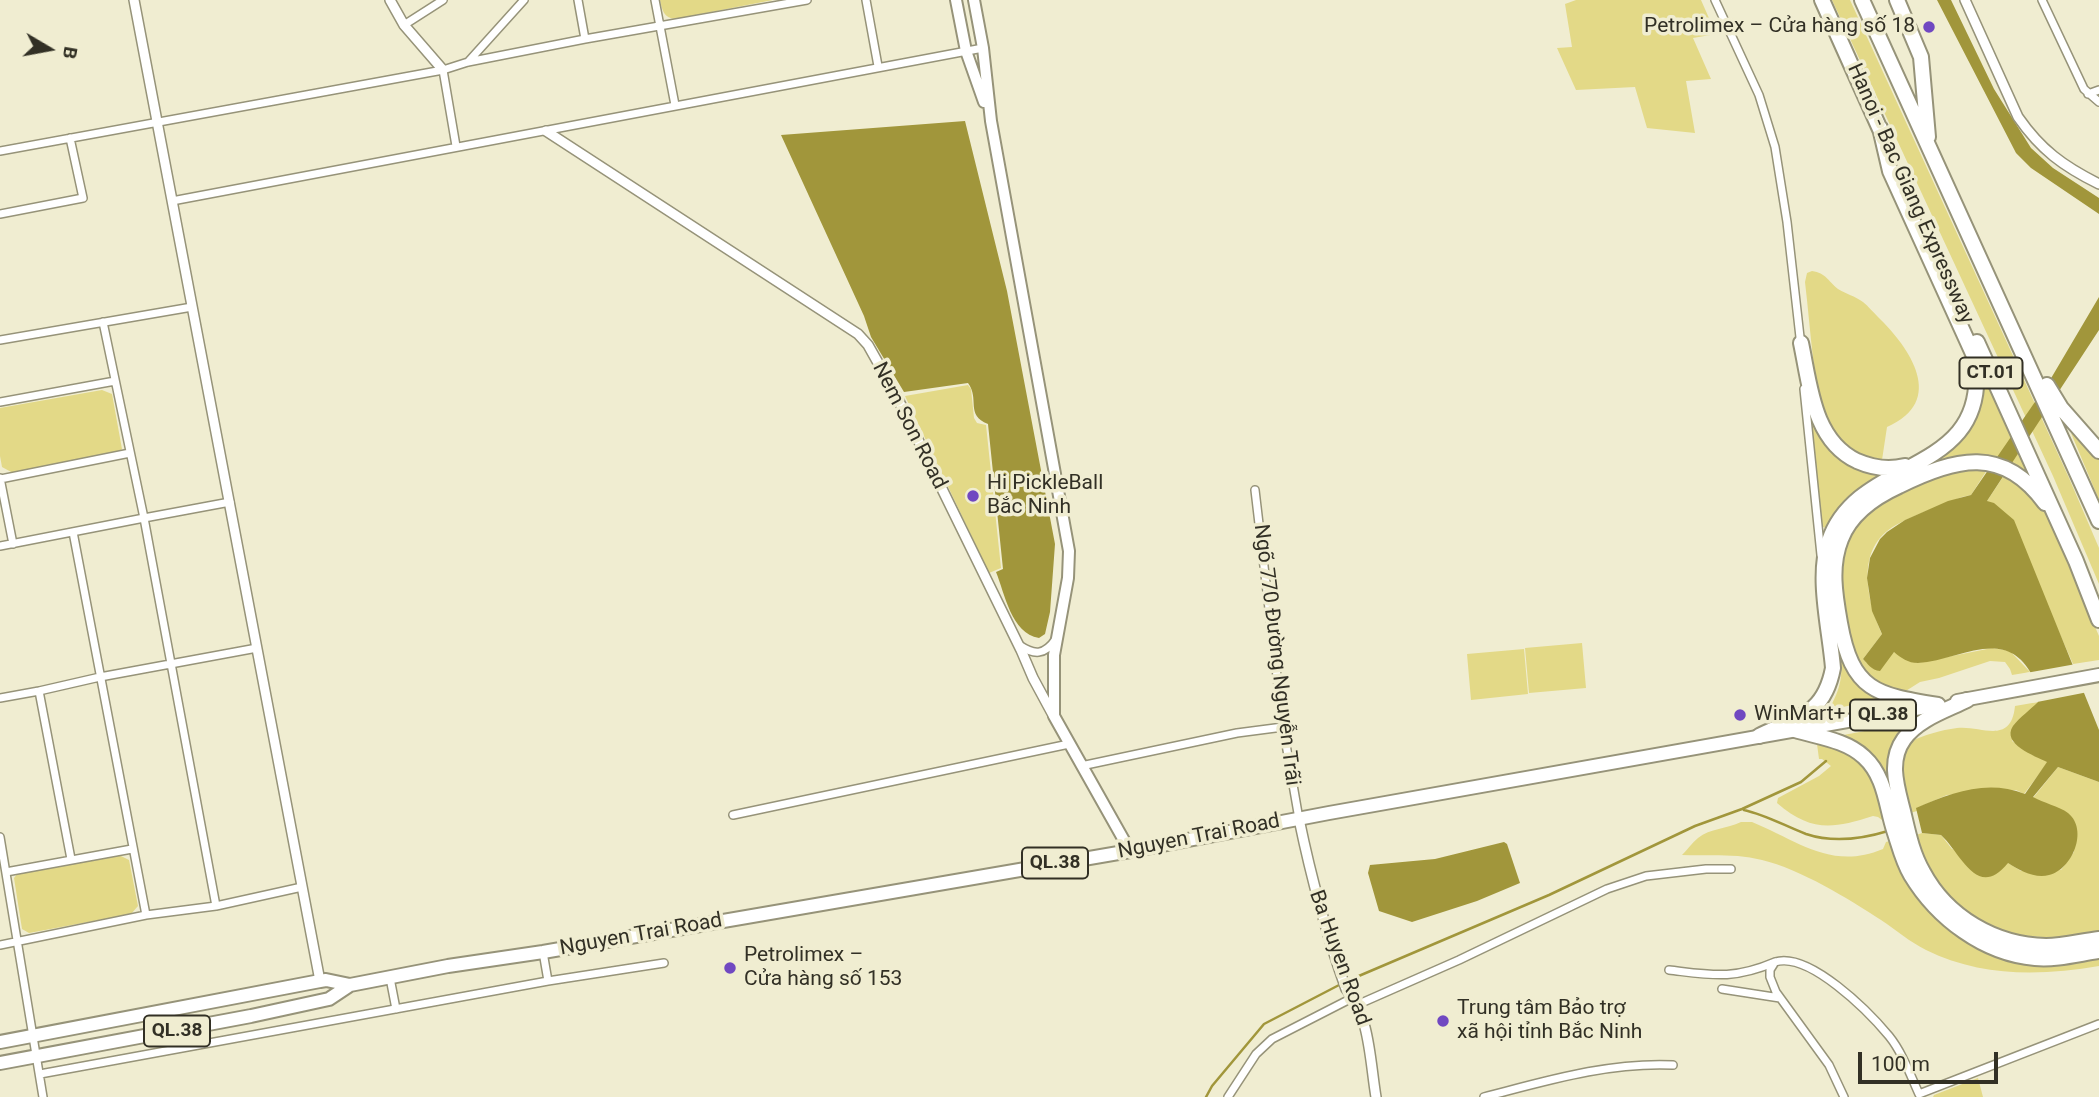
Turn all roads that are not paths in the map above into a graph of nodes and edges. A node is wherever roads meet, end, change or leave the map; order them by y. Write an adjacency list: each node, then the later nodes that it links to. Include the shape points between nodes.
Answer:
1 (134, 0): 30 (street)
2 (390, 0): 18 (street)
3 (443, 0): 18 (street)
4 (524, 0): 22 (street)
5 (578, 0): 19 (street)
6 (655, 0): 17 (street)
7 (807, 0): 17 (street)
8 (866, 0): 23 (street)
9 (956, 0): 21 (main road)
10 (974, 0): 20 (main road)
11 (1715, 0): 44 (street, via 1772,132)
12 (1822, 0): 31 (highway, Hanoi - Bac Giang Expressway / CT.01)
13 (1862, 0): 34 (highway, Hanoi - Bac Giang Expressway / CT.01)
14 (1897, 0): 34 (highway, via 1921,57)
15 (1965, 0): 37 (street, via 2018,117 2038,144)
16 (2042, 0): 26 (street)
17 (660, 25): 19 (street); 28 (street)
18 (404, 26): 24 (street)
19 (585, 39): 22 (street)
20 (983, 48): 21 (street); 29 (main road)
21 (965, 51): 23 (street); 29 (main road)
22 (468, 62): 24 (street)
23 (878, 66): 28 (street)
24 (443, 70): 30 (street); 35 (street)
25 (2099, 90): 26 (street)
26 (2088, 94): 27 (street)
27 (2099, 102)
28 (675, 105): 32 (street)
29 (991, 121): 61 (main road, via 1069,551)
30 (157, 122): 33 (street); 38 (street)
31 (1880, 128): 49 (highway, via 1890,171 1977,369 1974,401 1962,429 1944,448); 59 (highway, Hanoi - Bac Giang Expressway / CT.01)
32 (546, 131): 35 (street); 62 (street, Nem Son Road, via 858,334 895,393)
33 (70, 138): 36 (street); 39 (street, via 83,198)
34 (1928, 145): 40 (highway, Hanoi - Bac Giang Expressway / CT.01)
35 (456, 146): 38 (street)
36 (0, 151)
37 (2099, 184)
38 (172, 201): 41 (street)
39 (0, 214)
40 (1961, 215): 47 (highway, via 1988,256 2052,396); 54 (highway, Hanoi - Bac Giang Expressway / CT.01)
41 (192, 307): 42 (street); 52 (street)
42 (103, 322): 43 (street); 45 (street)
43 (0, 340)
44 (1801, 343): 49 (highway, via 1827,436 1867,465); 58 (street)
45 (115, 381): 46 (street); 48 (street)
46 (0, 402)
47 (2099, 451)
48 (130, 453): 50 (street); 53 (street)
49 (1917, 464): 58 (highway, via 1875,486 1850,507 1832,532)
50 (0, 479): 56 (street)
51 (1255, 490): 72 (street, Ngõ 770 Đường Nguyễn Trãi)
52 (230, 502): 53 (street); 63 (street)
53 (144, 518): 55 (street); 64 (street)
54 (2099, 521)
55 (73, 532): 56 (street); 66 (street)
56 (13, 544): 57 (street)
57 (0, 547)
58 (1823, 567): 74 (highway, via 1833,668 1824,698 1811,710)
59 (2099, 620)
60 (2099, 626): 70 (highway, via 2045,503 2014,472 1954,463 1887,491 1854,519 1837,551 1834,585 1843,641 1858,675 1868,685 1886,695)
61 (1058, 636): 62 (street, via 1044,651); 71 (main road)
62 (1019, 645): 71 (street, Nem Son Road)
63 (257, 648): 64 (street); 85 (street)
64 (171, 664): 66 (street); 86 (street)
65 (2099, 675): 69 (highway, Nguyen Trai Road / QL.38)
66 (100, 677): 67 (street); 80 (street)
67 (39, 691): 68 (street); 82 (street)
68 (0, 698)
69 (1967, 699): 70 (highway, Nguyen Trai Road / QL.38); 88 (highway, via 1909,732 1897,751 1896,786 1923,873 1957,914 1998,937 2046,946)
70 (1938, 705): 73 (highway, Nguyen Trai Road / QL.38)
71 (1054, 716): 75 (main road, Nem Son Road)
72 (1283, 727): 76 (street); 78 (street, Ngõ 770 Đường Nguyễn Trãi)
73 (1795, 730): 74 (highway, Nguyen Trai Road / QL.38); 91 (highway, via 1845,745 1868,761 1881,783 1910,874 1953,924 1996,948 2032,958)
74 (1759, 736): 78 (highway, Nguyen Trai Road / QL.38)
75 (1069, 744): 76 (main road, Nem Son Road); 77 (street)
76 (1081, 766): 81 (main road, Nem Son Road)
77 (733, 815)
78 (1299, 819): 81 (highway, Nguyen Trai Road / QL.38); 101 (street, Ba Huyen Road, via 1311,880)
79 (0, 837): 84 (street)
80 (132, 849): 82 (street); 87 (street)
81 (1130, 851): 92 (highway, Nguyen Trai Road / QL.38)
82 (71, 859): 84 (street)
83 (1731, 869): 101 (street, via 1646,876 1607,889 1459,960)
84 (6, 872): 89 (street)
85 (302, 887): 86 (street); 97 (street)
86 (215, 906): 87 (street)
87 (146, 915): 89 (street)
88 (2099, 939)
89 (19, 941): 90 (street); 107 (street)
90 (0, 945)
91 (2099, 951)
92 (543, 952): 96 (highway, Nguyen Trai Road / QL.38); 98 (street)
93 (1775, 962): 95 (street, via 1728,976); 102 (street, via 1770,977); 115 (street, via 1804,966 1854,999 1890,1038)
94 (664, 963): 98 (street)
95 (1669, 970)
96 (390, 978): 99 (highway, Nguyen Trai Road / QL.38); 103 (street)
97 (320, 981): 99 (highway, Nguyen Trai Road / QL.38); 107 (highway, Nguyen Trai Road / QL.38)
98 (548, 981): 103 (street)
99 (350, 985): 104 (highway, Nguyen Trai Road / QL.38, via 329,999)
100 (1722, 989): 102 (street)
101 (1353, 997): 117 (street, via 1272,1039 1256,1054); 118 (street, Ba Huyen Road, via 1363,1015)
102 (1780, 998): 120 (street, via 1829,1065)
103 (396, 1009): 106 (street)
104 (251, 1016): 106 (street); 108 (highway, Nguyen Trai Road / QL.38)
105 (2099, 1024): 115 (street)
106 (255, 1035): 111 (street)
107 (33, 1036): 109 (highway, Nguyen Trai Road / QL.38); 110 (street)
108 (127, 1041): 110 (highway, Nguyen Trai Road / QL.38); 111 (street)
109 (0, 1042)
110 (37, 1057): 112 (highway, Nguyen Trai Road / QL.38); 114 (street)
111 (130, 1058): 114 (street)
112 (0, 1063)
113 (1673, 1065): 119 (street, via 1594,1070)
114 (40, 1074): 116 (street)
115 (1917, 1096)
116 (43, 1097)
117 (1228, 1097)
118 (1376, 1097)
119 (1484, 1097)
120 (1844, 1097)

